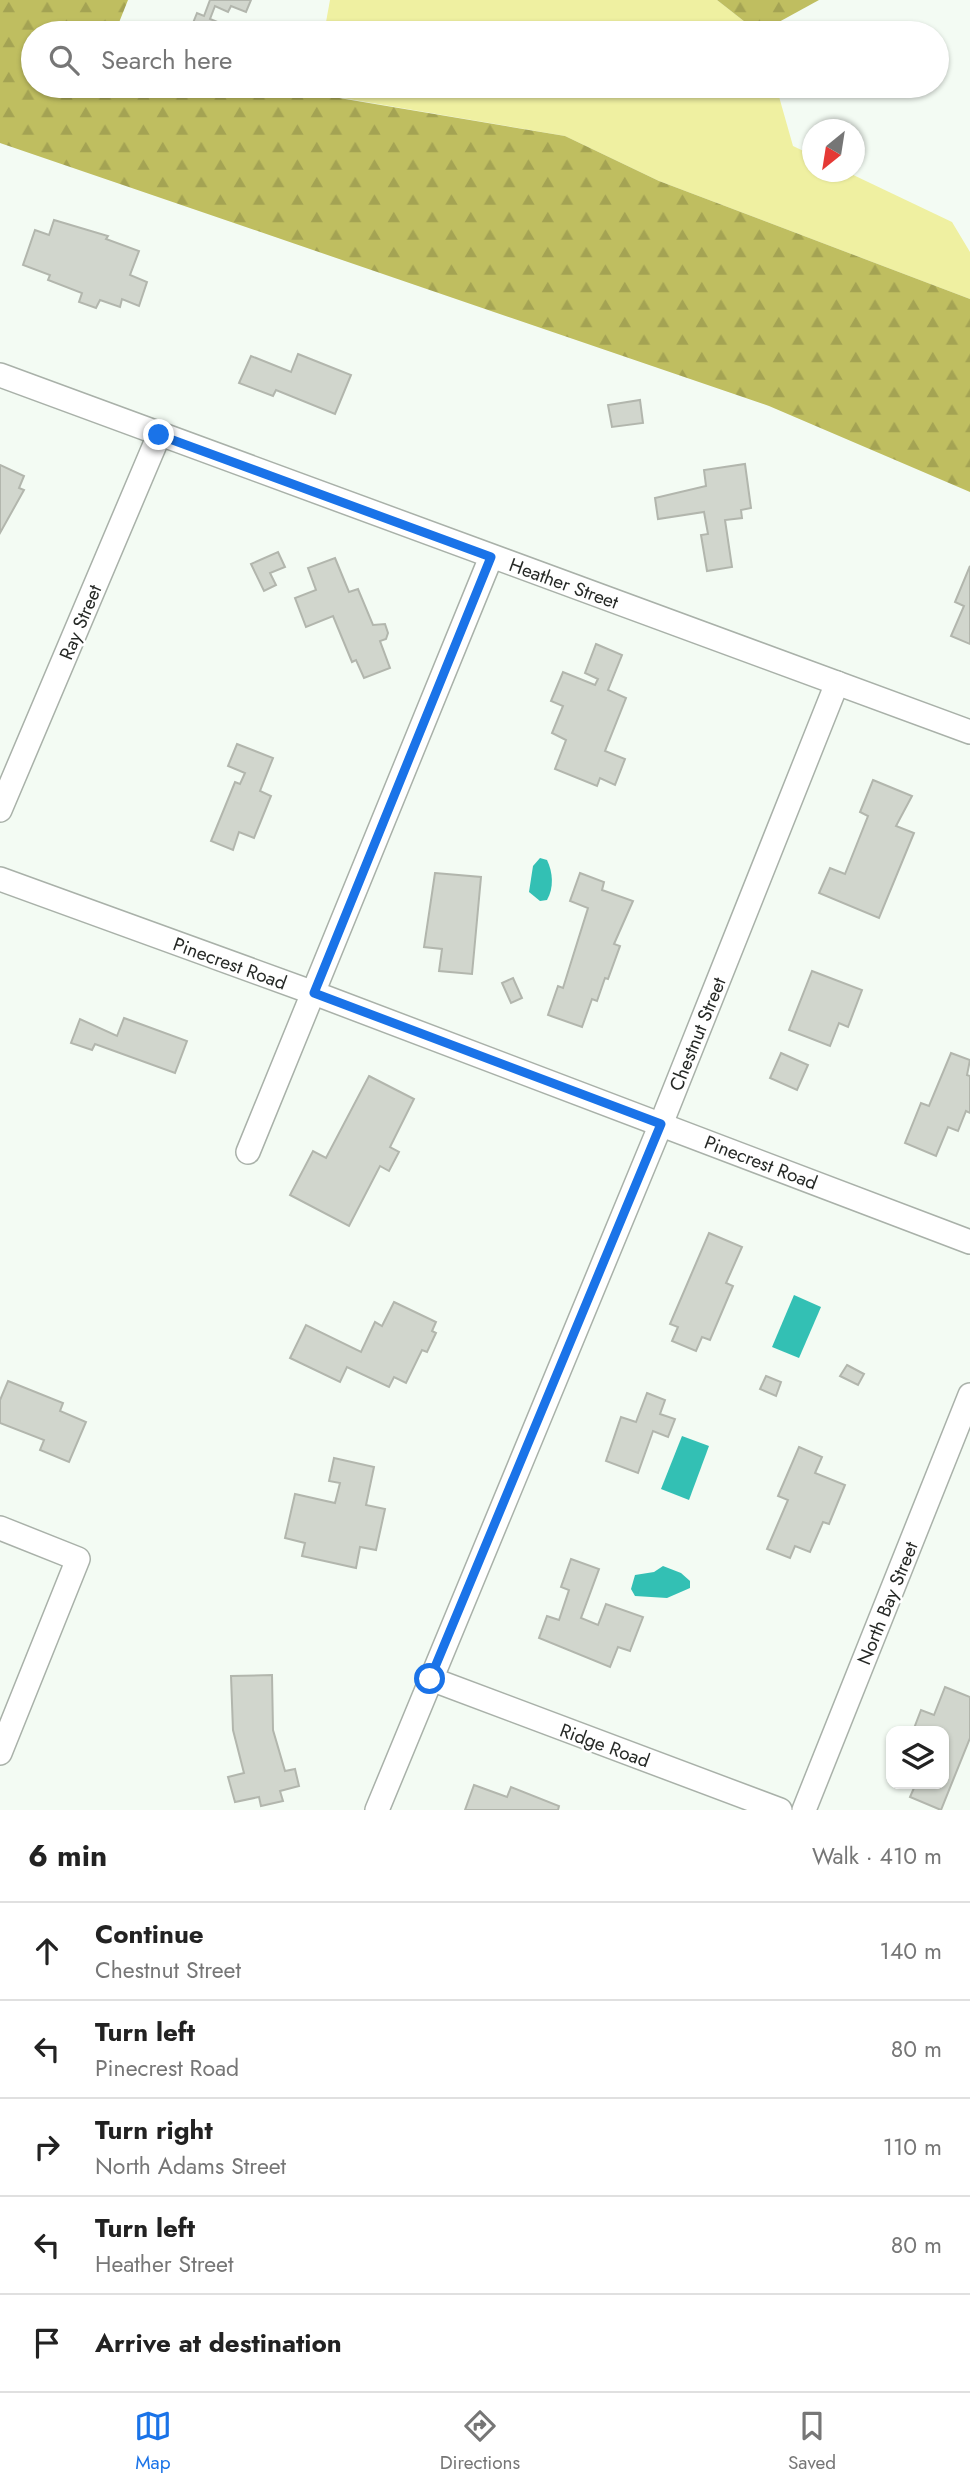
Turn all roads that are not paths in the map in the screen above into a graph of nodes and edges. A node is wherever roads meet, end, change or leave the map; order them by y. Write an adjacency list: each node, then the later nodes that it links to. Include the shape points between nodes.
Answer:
1 (0, 376): 2 (street, Heather Street)
2 (159, 435): 3 (street, Heather Street); 6 (street, Ray Street)
3 (491, 557): 4 (street, Heather Street); 8 (street)
4 (837, 683): 5 (street, Heather Street); 9 (street, Chestnut Street)
5 (970, 732)
6 (0, 810)
7 (0, 880): 8 (street, Pinecrest Road)
8 (314, 993): 9 (street, Pinecrest Road); 10 (street)
9 (661, 1124): 11 (street, Pinecrest Road); 14 (street, Chestnut Street)
10 (248, 1152)
11 (970, 1242)
12 (970, 1395): 18 (street, North Bay Street)
13 (0, 1528): 15 (street, via 78,1559)
14 (430, 1679): 16 (street, Chestnut Street); 17 (street, Ridge Road)
15 (0, 1753)
16 (377, 1810)
17 (780, 1810)
18 (804, 1810)

